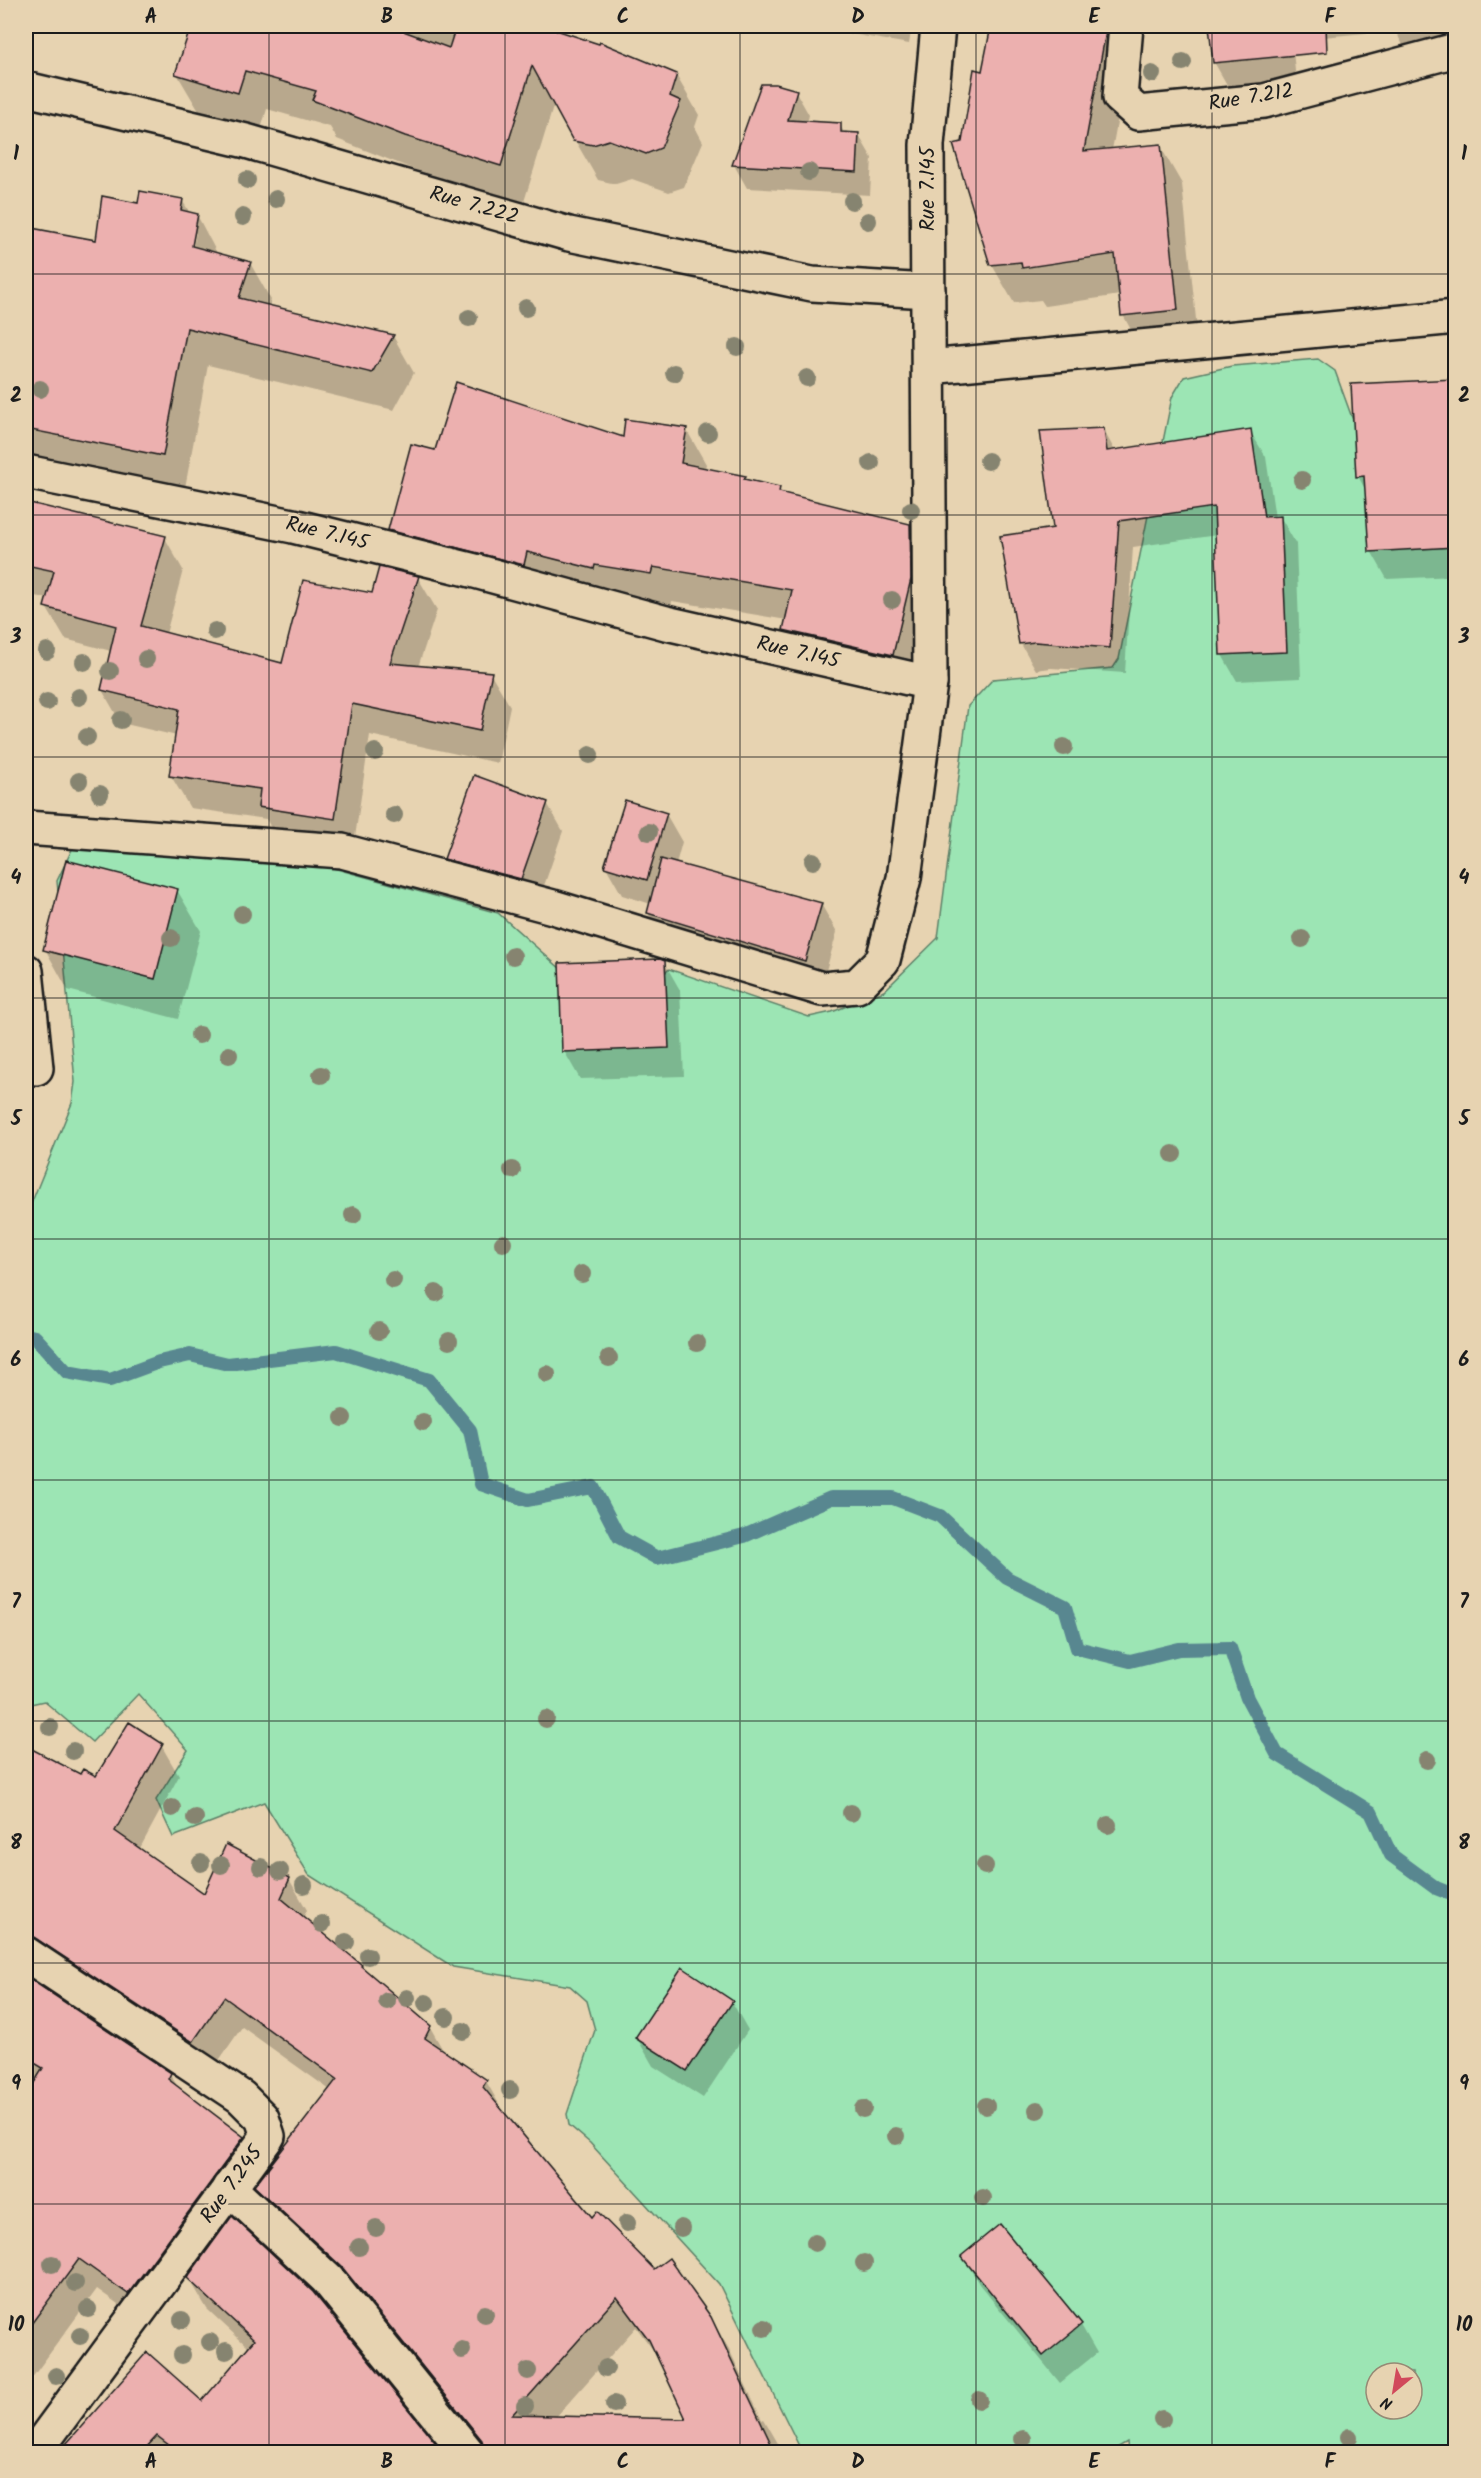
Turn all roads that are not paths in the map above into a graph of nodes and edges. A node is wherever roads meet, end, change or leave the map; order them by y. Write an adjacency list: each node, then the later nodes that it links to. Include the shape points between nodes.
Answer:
1 (938, 26): 5 (street, Rue 7.145, via 927,145)
2 (1126, 26): 3 (street, Rue 7.212, via 1120,97 1138,113 1264,101)
3 (1455, 50)
4 (26, 89): 5 (street, Rue 7.222, via 246,141 569,234 812,284)
5 (928, 291): 7 (street, Rue 7.145)
6 (1455, 317): 7 (street)
7 (929, 367): 9 (street, Rue 7.145)
8 (26, 472): 9 (street, Rue 7.145, via 293,526 666,623)
9 (930, 683): 10 (street, via 904,878 883,960 857,986 822,989 553,907 342,850)
10 (26, 828)
11 (26, 971): 12 (street)
12 (36, 1068)
13 (26, 1954): 14 (street, Rue 7.245, via 241,2097 262,2118 268,2136)
14 (229, 2188): 16 (street, Rue 7.245); 17 (street, via 327,2279)
15 (26, 2447): 16 (street)
16 (34, 2452)
17 (467, 2452)

